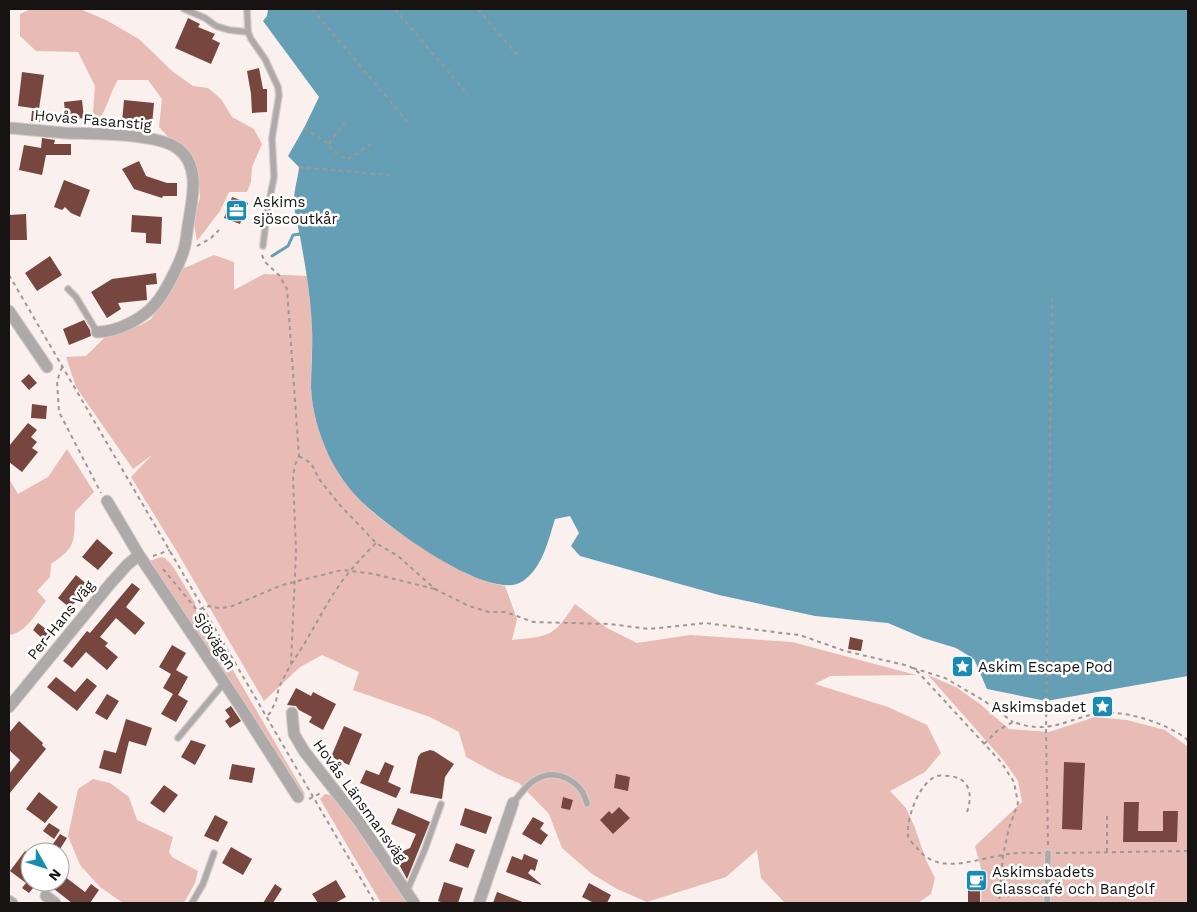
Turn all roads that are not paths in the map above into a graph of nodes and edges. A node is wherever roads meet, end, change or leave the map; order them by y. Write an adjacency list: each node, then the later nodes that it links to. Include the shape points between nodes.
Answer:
1 (184, 9): 3 (lane, via 216,26)
2 (246, 9): 3 (lane)
3 (248, 32): 5 (lane, via 268,65 279,95 272,138 274,177)
4 (9, 128): 8 (street, Hovås Fasanstig, via 132,137 168,143 183,153 192,170 193,196 184,250 157,302 120,328)
5 (264, 246)
6 (68, 289): 8 (lane)
7 (9, 311): 9 (street)
8 (97, 332)
9 (47, 366)
10 (107, 502): 11 (street, Sjövägen)
11 (143, 558): 12 (street, Sjövägen); 13 (street, Per-Hans Väg, via 127,564)
12 (224, 683): 15 (lane); 16 (street, Sjövägen)
13 (9, 707)
14 (292, 713): 22 (street, Hovås Länsmansväg, via 294,734 304,751 358,820)
15 (178, 738)
16 (298, 797)
17 (513, 803): 19 (lane, via 534,781 562,776 575,783 586,796); 27 (street)
18 (441, 804): 22 (lane)
19 (587, 804)
20 (214, 853): 25 (lane)
21 (1048, 853): 28 (lane)
22 (406, 893): 26 (street, Hovås Länsmansväg)
23 (9, 901): 24 (street)
24 (12, 903)
25 (192, 903)
26 (414, 903)
27 (479, 903)
28 (1047, 903)

